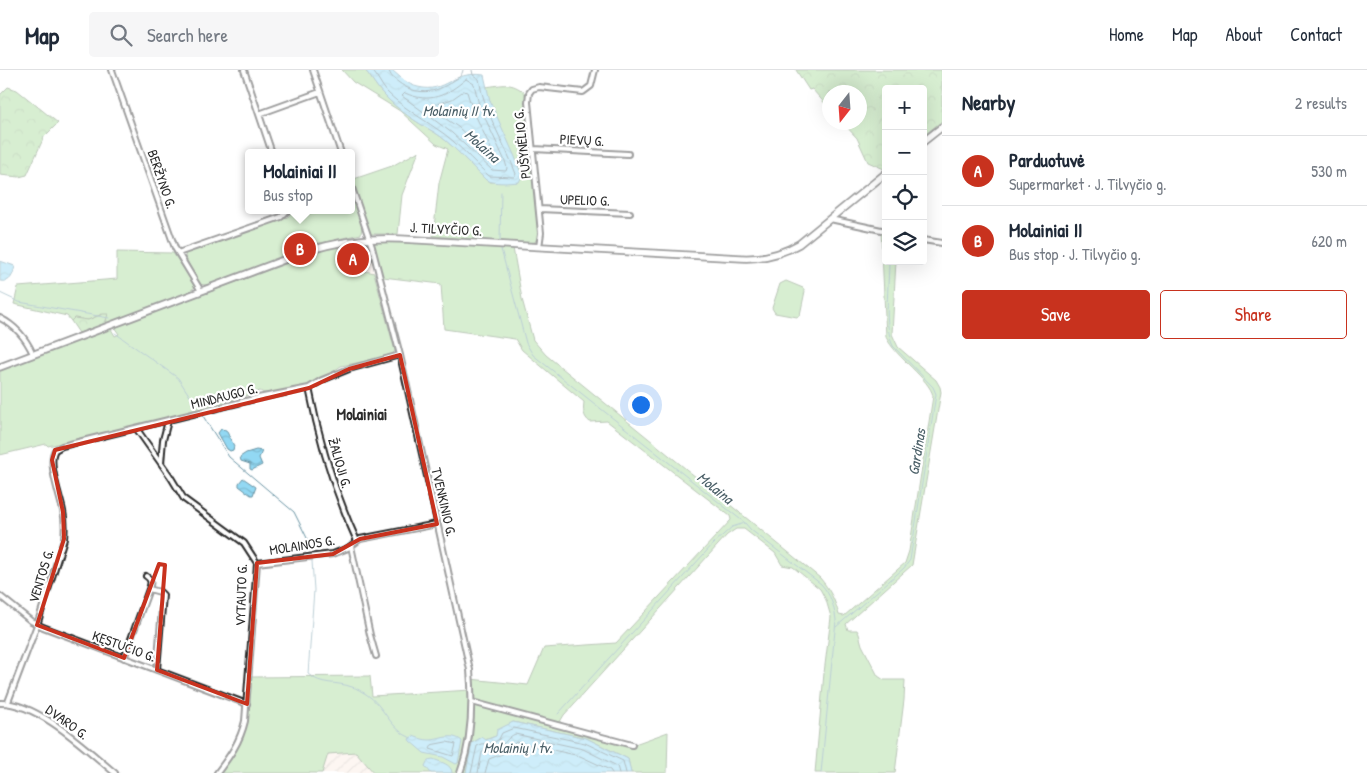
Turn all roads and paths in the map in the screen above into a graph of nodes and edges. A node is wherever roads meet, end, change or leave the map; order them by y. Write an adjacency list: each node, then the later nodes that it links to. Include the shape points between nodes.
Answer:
1 (112, 70): 24 (street, BERŽYNO G.)
2 (244, 70): 6 (street)
3 (313, 70): 5 (street)
4 (595, 70): 11 (street, PUŠYNĖLIO G., via 590,86 583,92 530,90 528,102)
5 (320, 92): 6 (street); 10 (street)
6 (259, 114): 9 (street)
7 (942, 127): 8 (main road)
8 (927, 139)
9 (271, 149)
10 (340, 149)
11 (534, 149): 12 (street, PIEVŲ G.); 15 (street, PUŠYNĖLIO G.)
12 (628, 154)
13 (884, 175): 18 (main road, J. TILVYČIO G.)
14 (355, 197): 20 (street, TVENKINIO G.)
15 (539, 209): 16 (street, UPELIO G.); 23 (street, PUŠYNĖLIO G.)
16 (630, 213)
17 (285, 214): 24 (street)
18 (830, 219): 19 (street); 23 (main road, J. TILVYČIO G., via 792,248 754,258)
19 (882, 230)
20 (368, 238): 23 (main road, J. TILVYČIO G.); 25 (main road, J. TILVYČIO G., via 320,247); 28 (street, TVENKINIO G.)
21 (927, 241): 22 (street)
22 (942, 243)
23 (539, 246)
24 (178, 253): 25 (street, BERŽYNO G.)
25 (201, 292): 27 (main road, J. TILVYČIO G.)
26 (0, 318): 27 (street, via 20,332)
27 (33, 354): 29 (main road, J. TILVYČIO G.)
28 (400, 355): 30 (street, MINDAUGO G., via 349,369); 35 (street, TVENKINIO G.)
29 (0, 367)
30 (310, 388): 31 (street, MINDAUGO G.); 36 (street, ŽALIOJI G., via 337,492)
31 (168, 421): 32 (street, MINDAUGO G.); 34 (street)
32 (136, 428): 33 (street, MINDAUGO G., via 62,446); 34 (street, VYTAUTO G.)
33 (53, 452): 42 (street, VENTOS G., via 65,525 64,539)
34 (161, 463): 38 (street, VYTAUTO G., via 184,500 244,543)
35 (437, 524): 36 (street, MOLAINOS G.); 47 (street, TVENKINIO G., via 468,661)
36 (357, 541): 37 (street, MOLAINOS G.)
37 (351, 546): 38 (street, MOLAINOS G., via 333,554); 43 (street)
38 (257, 563): 49 (street, VYTAUTO G.)
39 (146, 576): 40 (street, via 151,582)
40 (149, 589): 44 (street); 45 (street, via 163,595)
41 (0, 596): 42 (street, KĘSTUČIO G.)
42 (37, 624): 44 (street, KĘSTUČIO G.); 46 (street, VENTOS G.)
43 (376, 656)
44 (124, 658): 45 (street, KĘSTUČIO G.)
45 (157, 670): 49 (street, KĘSTUČIO G.)
46 (8, 702): 48 (street, DVARO G.); 51 (street, DVARO G., via 44,717)
47 (472, 702): 50 (street); 53 (street, TVENKINIO G.)
48 (0, 703)
49 (247, 704): 52 (street, VYTAUTO G., via 242,734)
50 (632, 745)
51 (115, 773)
52 (217, 773)
53 (460, 773)

